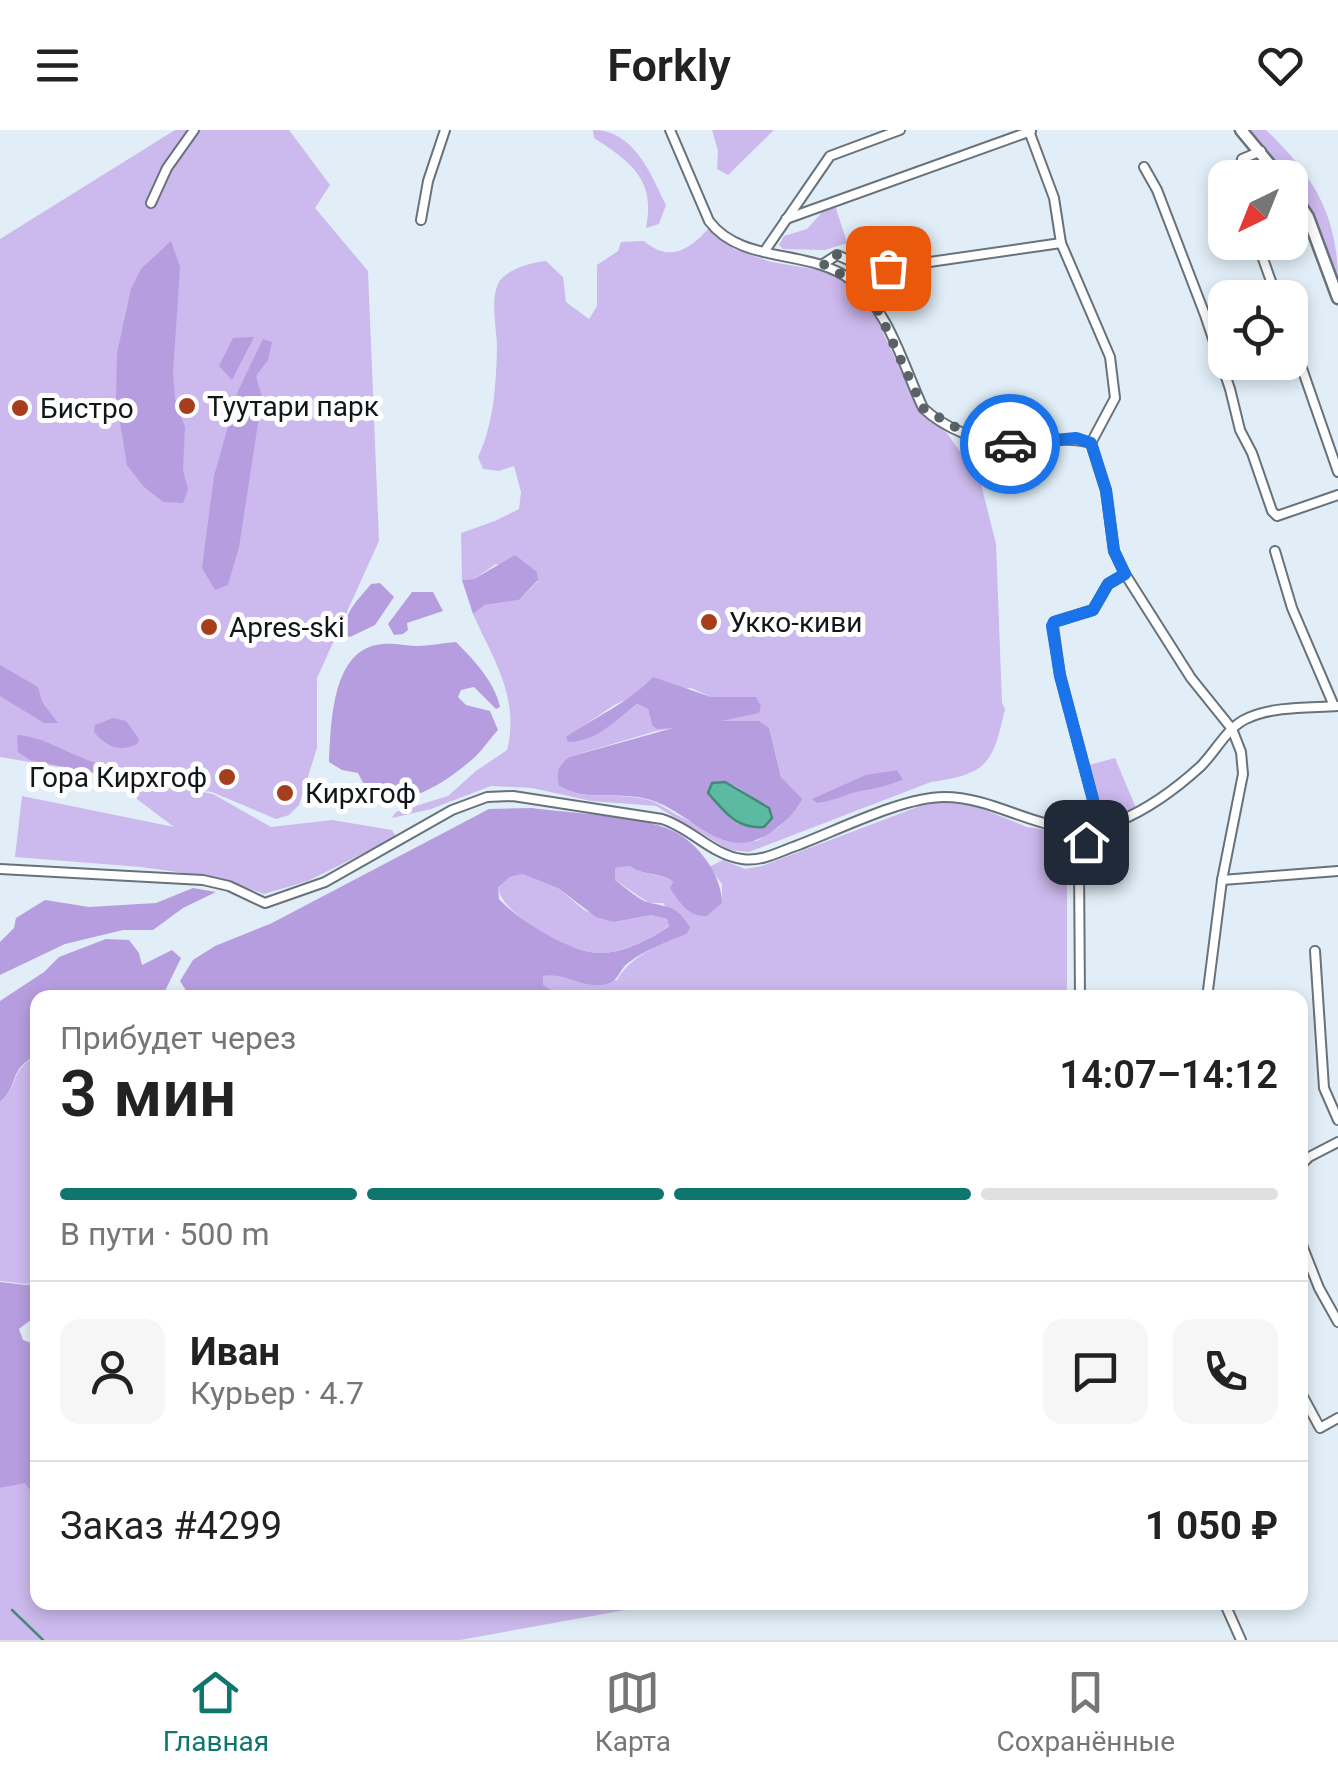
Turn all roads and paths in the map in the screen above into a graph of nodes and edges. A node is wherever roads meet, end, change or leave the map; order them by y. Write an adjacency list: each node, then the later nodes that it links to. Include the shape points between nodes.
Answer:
1 (194, 130): 11 (street)
2 (445, 130): 14 (street)
3 (670, 130): 16 (street, via 709,221)
4 (900, 130): 13 (street, via 830,156)
5 (1241, 130): 7 (street)
6 (1027, 131): 13 (street); 15 (street, via 1054,198)
7 (1261, 151): 8 (street); 9 (street)
8 (1242, 160)
9 (1268, 160)
10 (1144, 167): 22 (street, via 1272,511 1278,516)
11 (150, 203)
12 (1308, 217): 18 (street)
13 (786, 219): 16 (street)
14 (421, 220)
15 (1062, 243): 17 (street, via 888,268 869,269 837,255); 20 (street, via 1110,357 1116,398)
16 (764, 252): 17 (street)
17 (823, 264): 20 (street, via 851,280 877,308 929,414 972,437 1009,444 1076,438)
18 (1338, 298)
19 (1306, 380): 21 (street)
20 (1091, 443): 24 (street)
21 (1338, 472)
22 (1338, 495)
23 (1275, 551): 25 (street, via 1292,608)
24 (1125, 574): 26 (street); 27 (street, via 1108,584 1093,610 1052,626)
25 (1336, 706): 26 (street, via 1266,712)
26 (1232, 729): 27 (street, via 1172,788 1141,810); 30 (street, via 1242,774)
27 (1095, 827): 28 (street, via 1046,826 968,799 929,798 744,860 662,819 500,796 452,810 325,882 265,904 203,880); 32 (street, via 1079,864)
28 (0, 869)
29 (1338, 871): 30 (street)
30 (1222, 880): 33 (street)
31 (1314, 951): 34 (street, via 1324,1088)
32 (1080, 990)
33 (1208, 990)
34 (1338, 1120)
35 (1338, 1142): 36 (street)
36 (1308, 1158)
37 (1308, 1260): 38 (street)
38 (1338, 1322)
39 (1308, 1406): 40 (street, via 1320,1428)
40 (1338, 1418)
41 (1228, 1610): 42 (street)
42 (1242, 1640)

